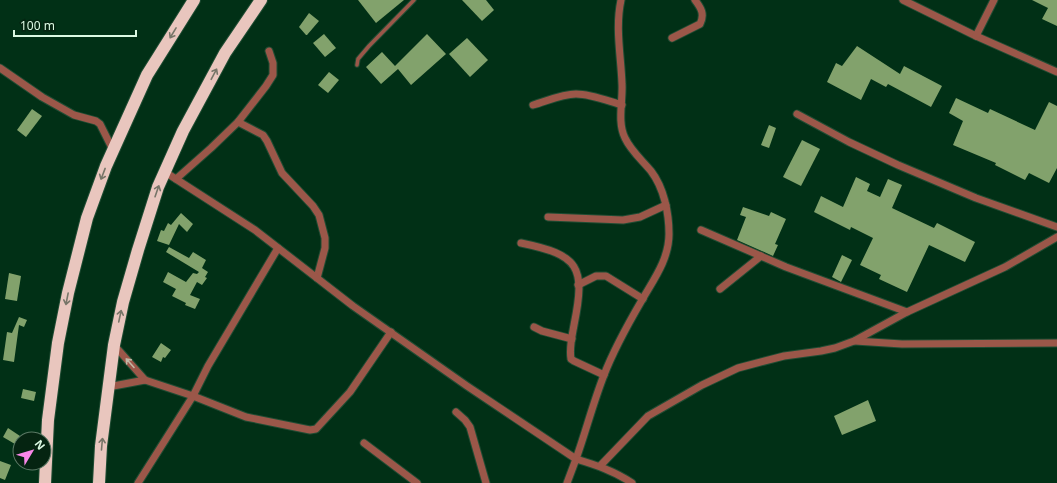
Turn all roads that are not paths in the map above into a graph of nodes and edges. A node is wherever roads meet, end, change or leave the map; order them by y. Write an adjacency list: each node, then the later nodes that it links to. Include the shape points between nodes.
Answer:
1 (194, 0): 18 (highway, one-way to 18, via 148,75)
2 (261, 0): 19 (highway, one-way to 2, via 225,53)
3 (414, 0): 11 (lane, via 369,46 358,59)
4 (621, 0): 15 (street, via 618,36)
5 (694, 0): 9 (street, via 703,14 700,24)
6 (903, 0): 8 (street)
7 (994, 0): 8 (street)
8 (976, 36): 13 (street)
9 (672, 38)
10 (269, 51): 17 (street, via 273,75)
11 (357, 65)
12 (0, 68): 18 (street, via 74,115 96,121)
13 (1057, 72)
14 (533, 105): 15 (street, via 576,94)
15 (622, 105): 21 (street, via 621,124 624,138 651,171)
16 (797, 114): 23 (street, via 905,168 976,198)
17 (238, 122): 20 (street); 29 (street, via 263,135 282,173 319,215 325,248)
18 (113, 150): 48 (highway, one-way to 48, via 87,218 68,293 58,343 48,420)
19 (164, 172): 20 (street); 39 (highway, one-way to 19, via 138,250)
20 (176, 179): 27 (street, via 255,230)
21 (666, 206): 22 (street, via 640,217 623,220); 32 (street, via 669,221 667,253 658,275)
22 (548, 217)
23 (1057, 227)
24 (701, 230): 28 (street)
25 (1057, 237): 33 (street, via 1005,267)
26 (521, 242): 30 (street, via 546,248 566,258 577,272)
27 (278, 248): 29 (street); 43 (street)
28 (761, 256): 31 (street); 33 (street)
29 (317, 278): 35 (street)
30 (578, 285): 32 (street, via 596,276 606,276); 36 (street, via 578,304)
31 (720, 290)
32 (643, 299): 40 (street)
33 (907, 312): 37 (street)
34 (534, 327): 36 (street)
35 (391, 332): 43 (street, via 350,392 316,429 246,417); 46 (street)
36 (572, 339): 40 (street, via 571,358)
37 (854, 340): 38 (street, via 902,344); 47 (street, via 835,348 784,356 745,366 702,385 648,416)
38 (1057, 343)
39 (114, 345): 41 (street, one-way to 39); 42 (highway)
40 (604, 375): 46 (street)
41 (146, 380): 42 (street); 43 (street)
42 (108, 387): 49 (highway, one-way to 42)
43 (193, 396): 50 (street)
44 (456, 412): 52 (street, via 470,427)
45 (364, 443): 51 (street)
46 (576, 459): 47 (street); 53 (street)
47 (600, 466): 54 (street)
48 (45, 483)
49 (99, 483)
50 (138, 483)
51 (417, 483)
52 (486, 483)
53 (567, 483)
54 (632, 483)

